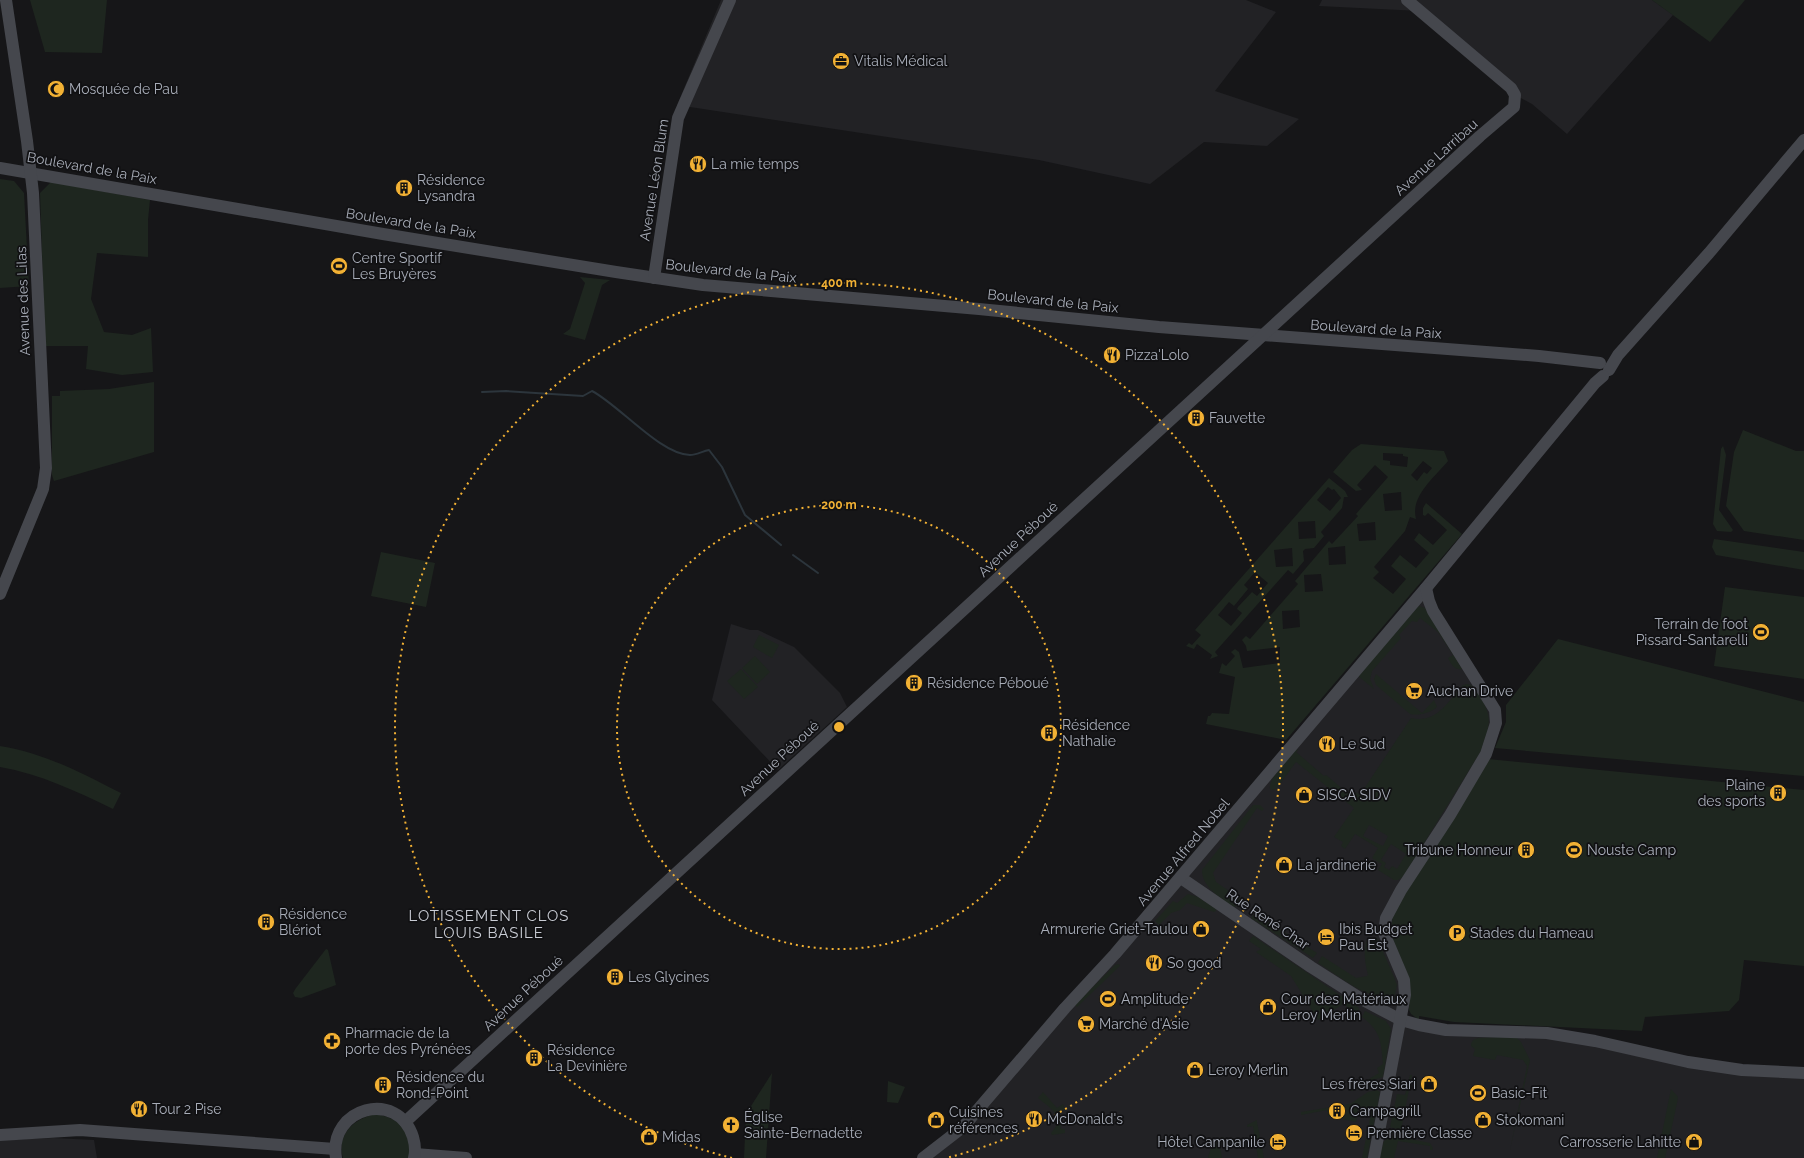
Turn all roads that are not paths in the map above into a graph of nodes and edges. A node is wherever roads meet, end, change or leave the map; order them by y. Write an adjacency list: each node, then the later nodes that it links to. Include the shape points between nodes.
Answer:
1 (6, 0): 5 (street, Avenue des Lilas)
2 (730, 0): 10 (street, Avenue Léon Blum, via 678,118)
3 (1407, 0): 13 (street, Avenue Larribau, via 1511,88 1515,95 1514,107)
4 (1804, 140): 14 (street, Avenue Alfred Nobel, via 1709,253)
5 (27, 141): 6 (street, via 19,161); 7 (street, Avenue des Lilas)
6 (5, 169): 7 (street, Boulevard de la Paix)
7 (31, 173): 8 (street, Boulevard de la Paix); 9 (street, Avenue des Lilas)
8 (49, 176): 9 (street); 11 (street, Boulevard de la Paix)
9 (33, 193): 16 (street, Avenue des Lilas, via 46,468 43,489)
10 (656, 264): 11 (street, Avenue Léon Blum); 12 (street, via 666,273 697,278)
11 (654, 278): 12 (street, Boulevard de la Paix)
12 (703, 285): 13 (street, Boulevard de la Paix)
13 (1262, 335): 14 (street, Boulevard de la Paix, via 1539,356 1584,362); 20 (street, Avenue Péboué)
14 (1604, 368): 15 (street, Avenue Alfred Nobel)
15 (1426, 588): 17 (street, Avenue Alfred Nobel); 18 (street, via 1434,611 1495,710 1496,723 1486,754 1401,890 1384,924 1384,933 1405,986)
16 (0, 594)
17 (1181, 878): 18 (street, Rue René Char, via 1311,967 1363,1000); 21 (street, Avenue Alfred Nobel)
18 (1401, 1020): 19 (street, Rue René Char, via 1446,1030 1547,1032 1688,1062 1742,1070); 28 (street)
19 (1804, 1073)
20 (405, 1122): 23 (street, via 382,1109 368,1109 356,1114 340,1129 336,1139); 24 (street, via 415,1142)
21 (958, 1132): 26 (street, Avenue Alfred Nobel); 27 (street, Avenue Alfred Nobel)
22 (0, 1135): 23 (street, via 80,1130)
23 (336, 1154)
24 (414, 1156): 25 (street)
25 (466, 1158)
26 (923, 1158)
27 (939, 1158)
28 (1374, 1158)

